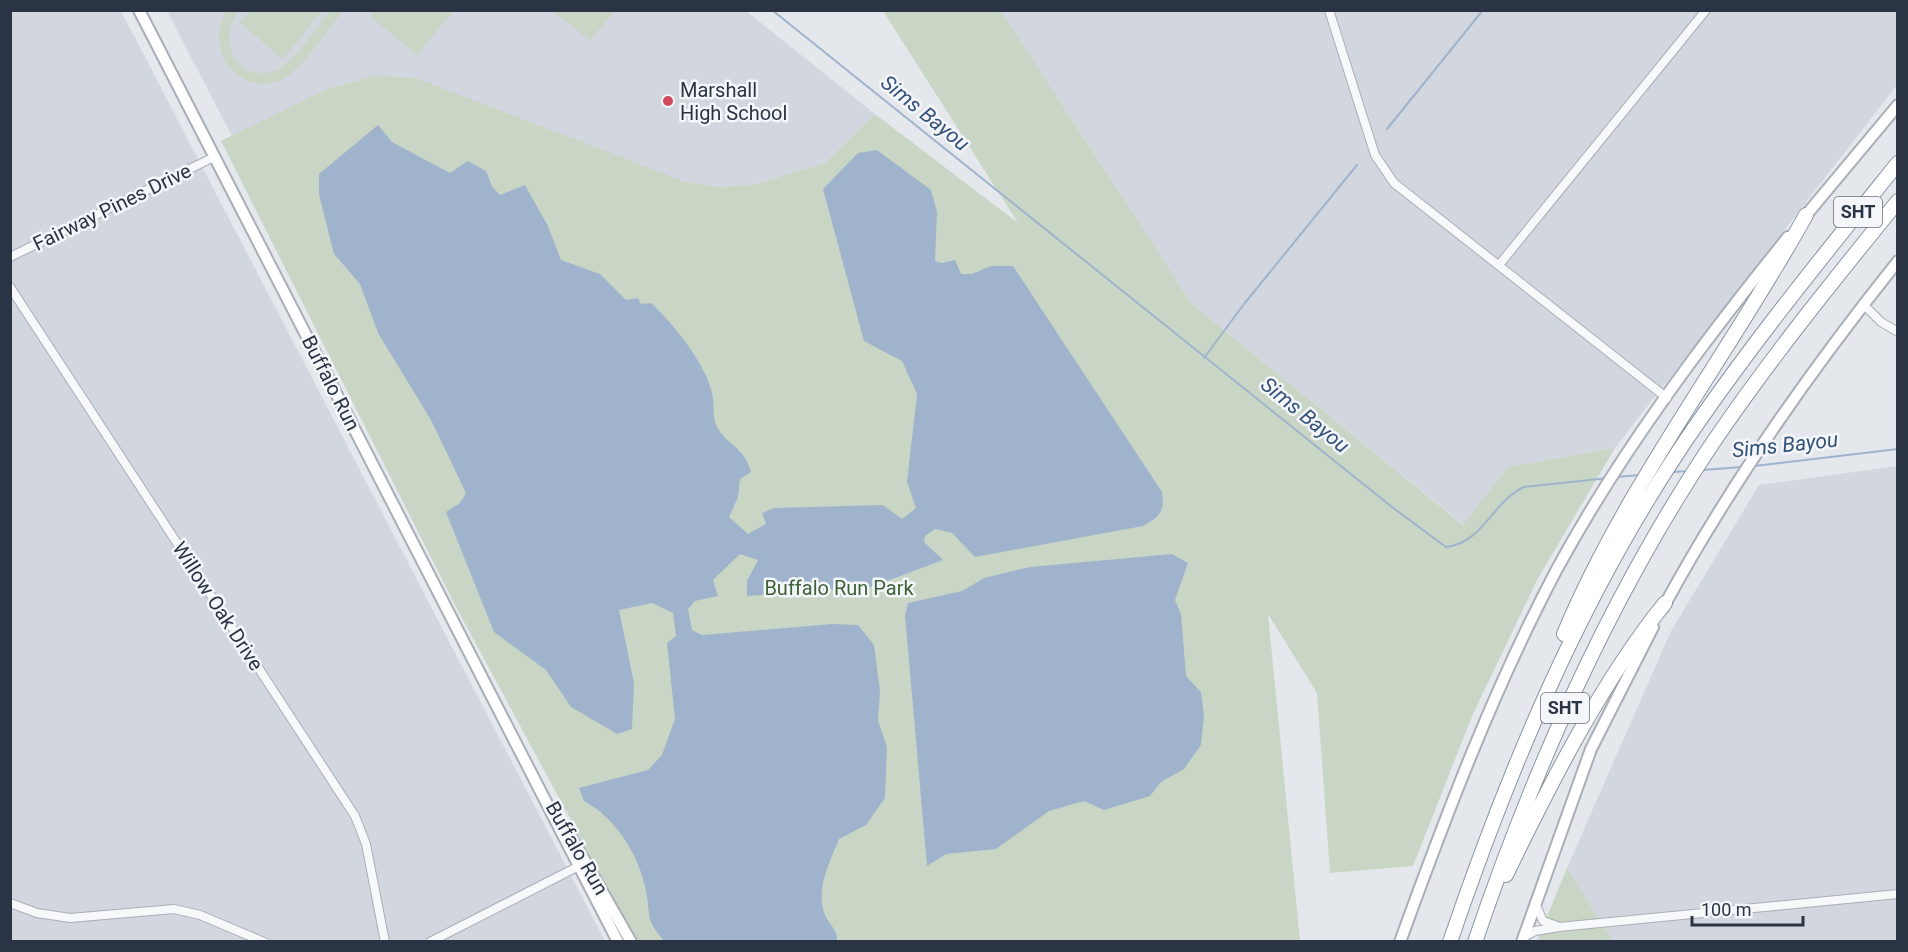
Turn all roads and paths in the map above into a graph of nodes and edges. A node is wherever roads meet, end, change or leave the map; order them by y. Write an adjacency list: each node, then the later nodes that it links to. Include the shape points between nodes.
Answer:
1 (139, 10): 5 (main road, Buffalo Run)
2 (1329, 10): 11 (street, via 1375,155 1383,169 1394,183)
3 (1706, 10): 11 (street)
4 (1898, 105): 8 (main road)
5 (214, 157): 9 (street, Fairway Pines Drive); 18 (main road, Buffalo Run, via 522,756)
6 (1898, 163): 17 (highway, SHT, via 1743,359 1680,450 1581,619)
7 (1898, 201): 24 (highway, SHT, via 1758,377 1683,490 1626,588 1575,687 1528,796)
8 (1806, 215): 15 (main road, via 1719,322); 17 (highway, via 1626,509 1567,626)
9 (10, 257)
10 (1898, 261): 13 (main road)
11 (1499, 265): 15 (street)
12 (10, 287): 27 (street, Willow Oak Drive, via 355,816 366,844)
13 (1863, 304): 14 (street); 16 (main road, via 1764,441)
14 (1898, 332)
15 (1667, 398): 25 (main road, via 1591,511 1522,638 1462,776)
16 (1665, 603): 20 (main road, via 1591,749); 24 (highway, via 1644,629 1559,769)
17 (1511, 774): 31 (highway, SHT)
18 (583, 864): 28 (street); 29 (main road, Buffalo Run); 30 (main road, Buffalo Run)
19 (1898, 894): 22 (street)
20 (1536, 901): 22 (street, via 1543,921); 23 (main road)
21 (10, 903): 26 (street, via 69,918 174,909 200,915)
22 (1559, 927): 23 (street, via 1535,931)
23 (1523, 939)
24 (1475, 940)
25 (1399, 941)
26 (264, 942)
27 (386, 942)
28 (430, 942)
29 (618, 942)
30 (631, 942)
31 (1450, 942)

